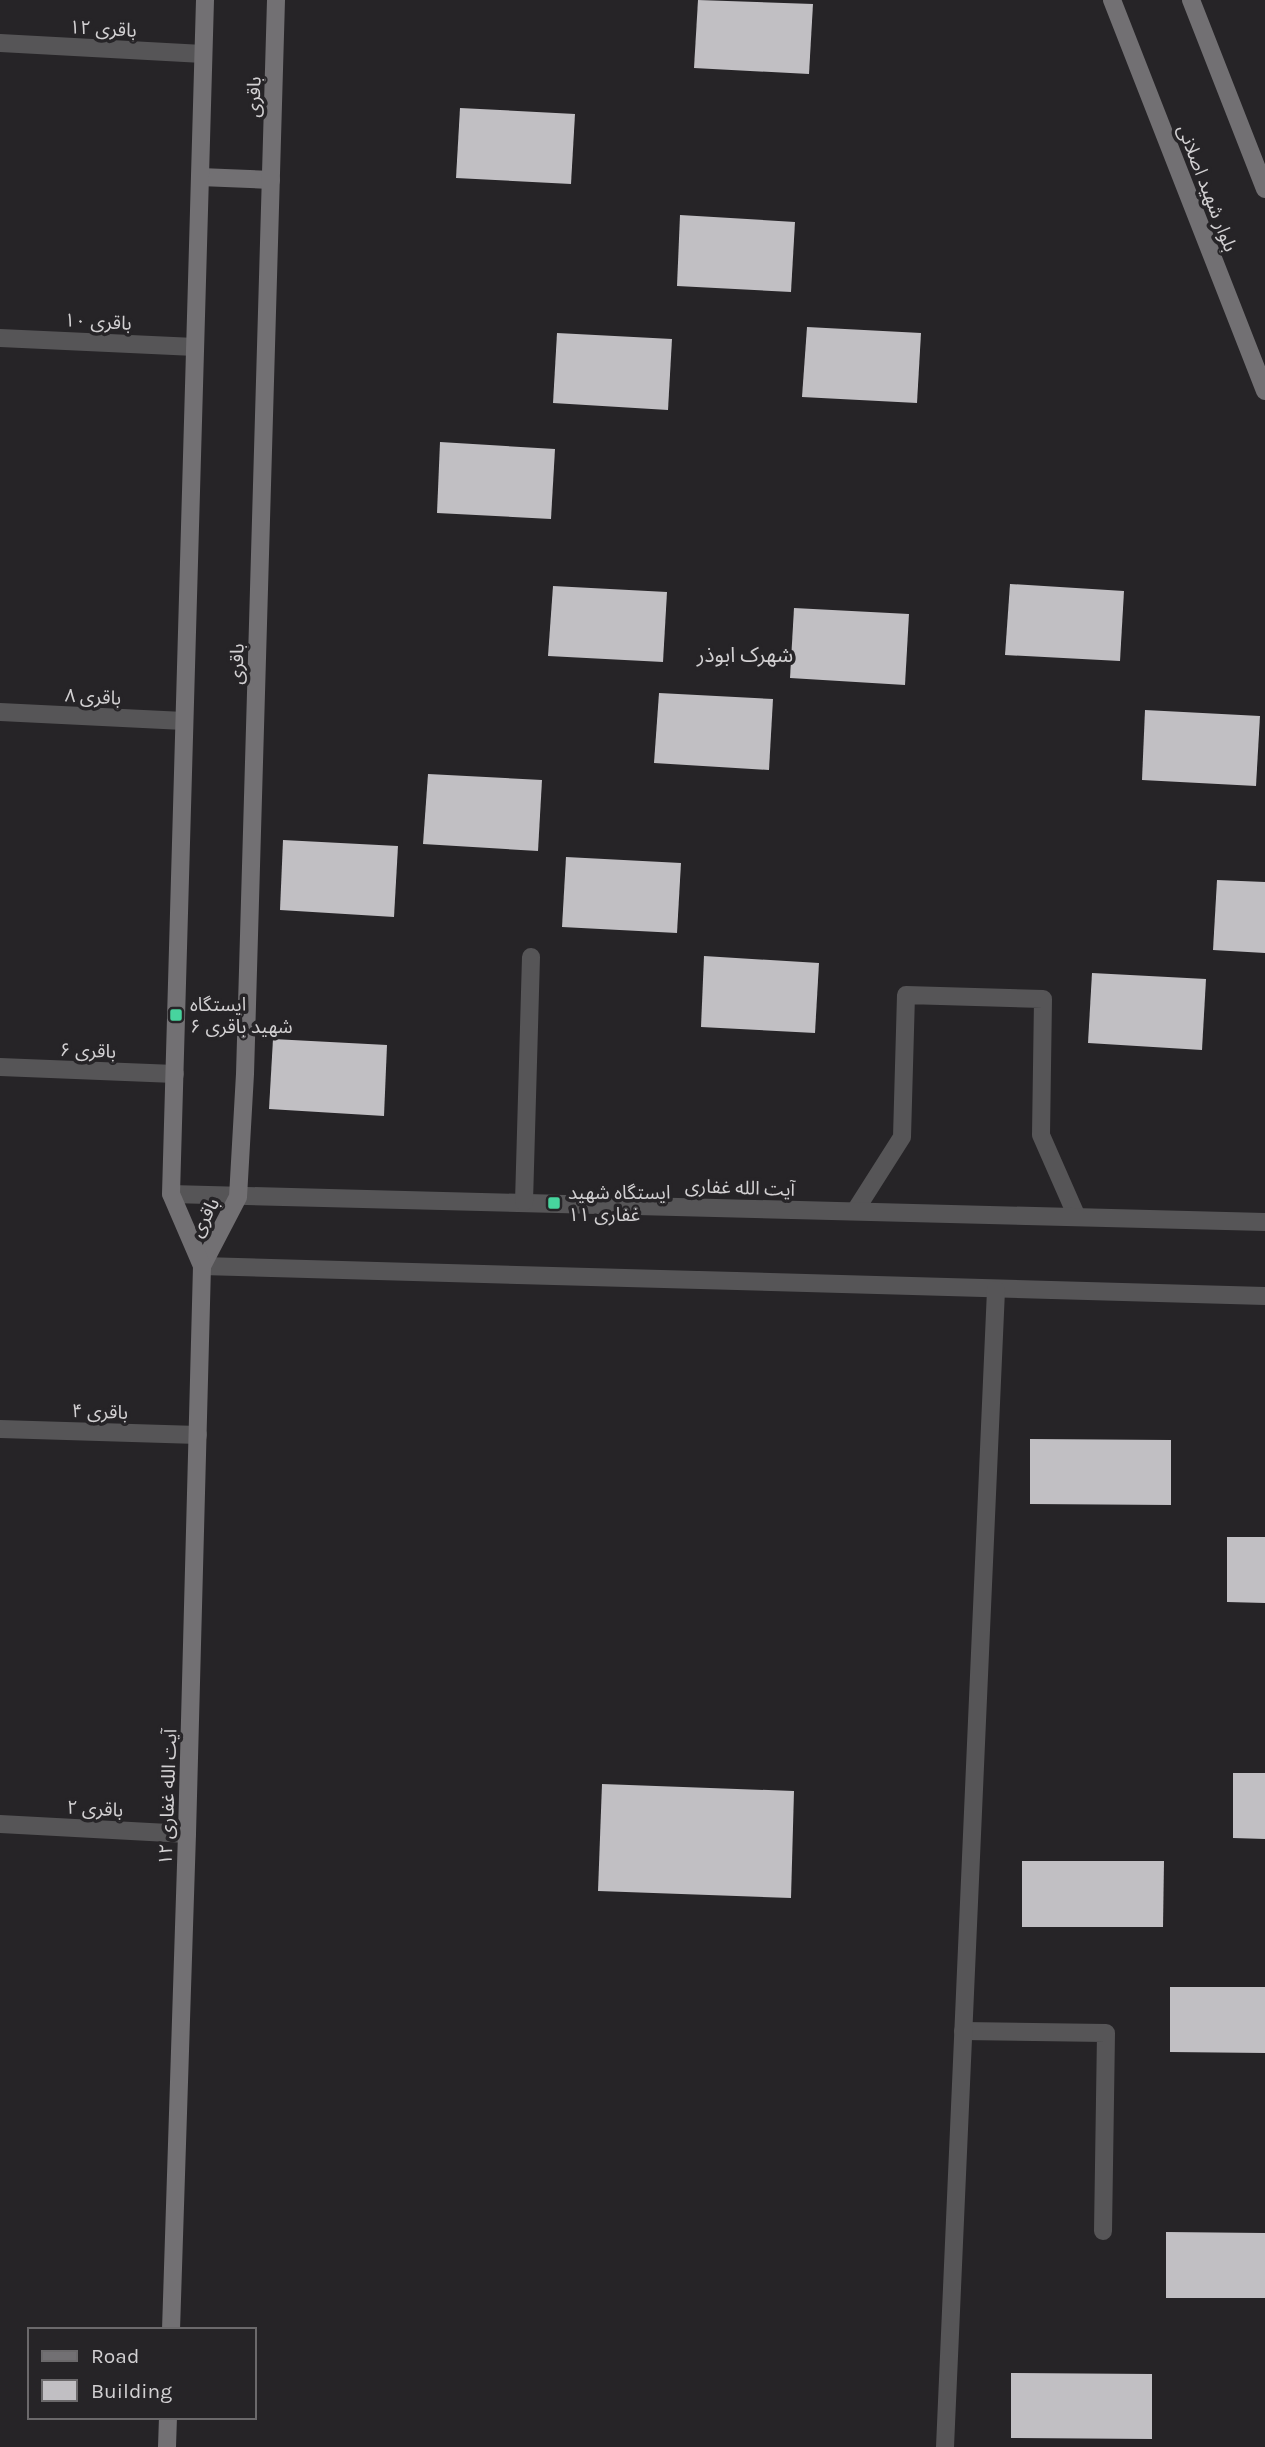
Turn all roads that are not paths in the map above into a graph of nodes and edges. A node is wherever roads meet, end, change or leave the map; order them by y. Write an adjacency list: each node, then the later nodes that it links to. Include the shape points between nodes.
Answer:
1 (205, 0): 6 (street, باقری)
2 (276, 0): 8 (street, باقری)
3 (1112, 0): 12 (street, بلوار شهید اصلانی)
4 (1191, 0): 9 (street)
5 (0, 43): 6 (street, باقری ۱۲)
6 (203, 54): 7 (street, باقری)
7 (200, 177): 8 (street); 11 (street, باقری)
8 (271, 180): 19 (street, باقری)
9 (1265, 189)
10 (0, 338): 11 (street, باقری ۱۰)
11 (195, 346): 14 (street, باقری)
12 (1265, 391)
13 (0, 712): 14 (street, باقری ۸)
14 (184, 721): 17 (street, باقری)
15 (531, 957): 20 (street)
16 (0, 1067): 17 (street, باقری ۶)
17 (175, 1074): 18 (street, باقری)
18 (171, 1194): 19 (street, آیت الله غفاری); 24 (street, باقری)
19 (238, 1197): 20 (street, آیت الله غفاری); 24 (street, باقری)
20 (524, 1202): 21 (street, آیت الله غفاری)
21 (855, 1211): 22 (street, آیت الله غفاری); 22 (street, via 902,1137 906,995 1043,999 1041,1135)
22 (1077, 1217): 23 (street, آیت الله غفاری)
23 (1265, 1222)
24 (202, 1266): 25 (street); 28 (street, آیت الله غفاری ۱۲)
25 (996, 1290): 26 (street); 31 (street)
26 (1265, 1296)
27 (0, 1429): 28 (street, باقری ۴)
28 (198, 1435): 30 (street, آیت الله غفاری ۱۲)
29 (0, 1824): 30 (street, باقری ۲)
30 (187, 1834): 33 (street, آیت الله غفاری ۱۲)
31 (963, 2031): 32 (street, via 1106,2033); 36 (street)
32 (1103, 2231)
33 (171, 2328)
34 (168, 2419): 35 (street)
35 (167, 2447)
36 (945, 2447)

